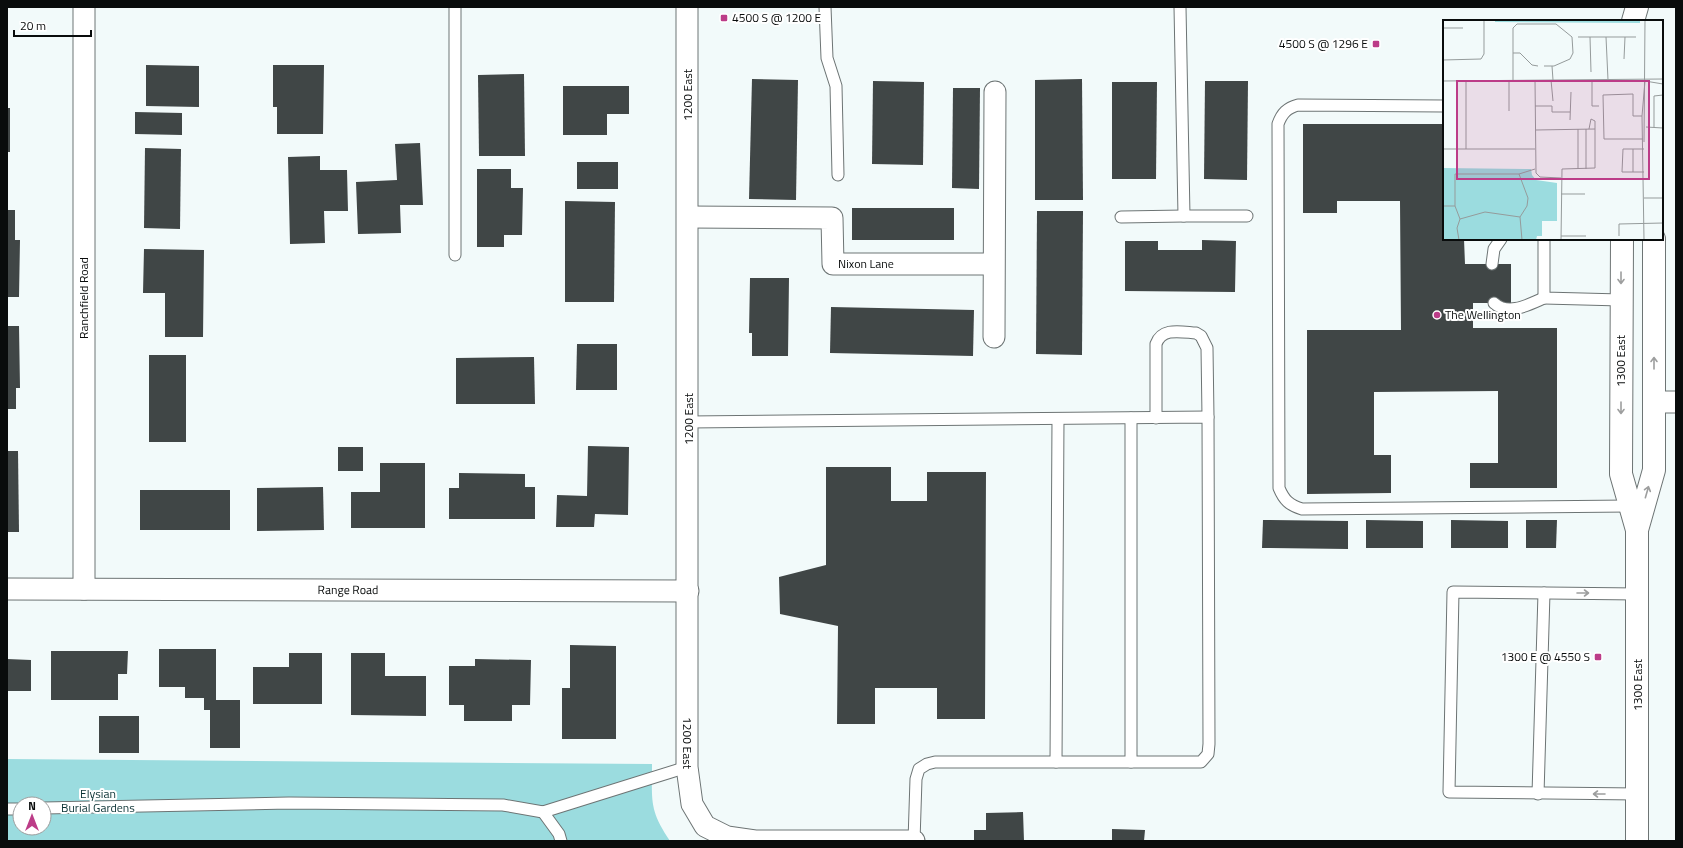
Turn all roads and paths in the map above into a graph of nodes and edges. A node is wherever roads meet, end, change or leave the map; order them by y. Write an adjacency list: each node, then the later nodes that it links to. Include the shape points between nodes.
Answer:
1 (84, 7): 38 (street, Ranchfield Road)
2 (455, 7): 21 (lane)
3 (687, 7): 15 (street, 1200 East)
4 (824, 7): 12 (lane, via 827,58 836,86)
5 (1180, 7): 13 (lane)
6 (1637, 7): 8 (main road)
7 (1645, 7): 9 (main road)
8 (1633, 20)
9 (1649, 20)
10 (995, 92): 22 (street)
11 (1443, 106): 35 (lane, via 1298,105 1281,115 1278,124 1279,488 1283,498 1291,505 1302,509)
12 (838, 175)
13 (1184, 216): 14 (lane); 16 (lane)
14 (1247, 216)
15 (688, 217): 22 (street, Nixon Lane, via 832,218 833,264); 34 (street, 1200 East)
16 (1120, 217)
17 (1500, 240): 23 (lane, via 1494,249)
18 (1544, 240): 24 (lane)
19 (1622, 240): 25 (main road, 1300 East, one-way to 25)
20 (1654, 240): 28 (main road, 1300 East, one-way to 20)
21 (455, 254)
22 (993, 264): 27 (street)
23 (1492, 264)
24 (1544, 298): 25 (lane); 26 (lane, via 1522,308 1498,307)
25 (1621, 300): 35 (main road, 1300 East, one-way to 35, via 1621,474)
26 (1494, 303)
27 (994, 337)
28 (1654, 402): 29 (street); 36 (main road, 1300 East, one-way to 28, via 1654,470)
29 (1676, 402)
30 (1208, 417): 32 (lane); 32 (lane, via 1205,342 1196,333 1171,332 1158,338 1156,344); 43 (lane, via 1208,754 1201,762)
31 (1131, 418): 32 (lane); 33 (lane); 43 (lane)
32 (1156, 418)
33 (1058, 419): 34 (lane); 42 (lane)
34 (689, 422): 39 (street, 1200 East)
35 (1629, 506): 36 (main road, 1300 East)
36 (1637, 530): 41 (main road, 1300 East)
37 (7, 589): 38 (street, Range Road)
38 (84, 589): 39 (street, Range Road)
39 (688, 591): 44 (street, 1200 East)
40 (1544, 593): 41 (lane, one-way to 41); 45 (lane); 45 (lane, via 1453,592 1449,792)
41 (1638, 594): 46 (main road, 1300 East)
42 (1056, 762): 43 (lane); 50 (lane, via 927,764 919,769 916,779)
43 (1131, 762)
44 (687, 768): 48 (lane); 50 (street, 1200 East, via 692,804 705,826 727,837 755,841)
45 (1538, 794): 46 (lane, one-way to 45)
46 (1638, 794): 51 (main road, 1300 East)
47 (52, 808): 48 (lane, via 289,803 503,805)
48 (543, 812): 49 (lane)
49 (561, 841)
50 (914, 841)
51 (1637, 841)

